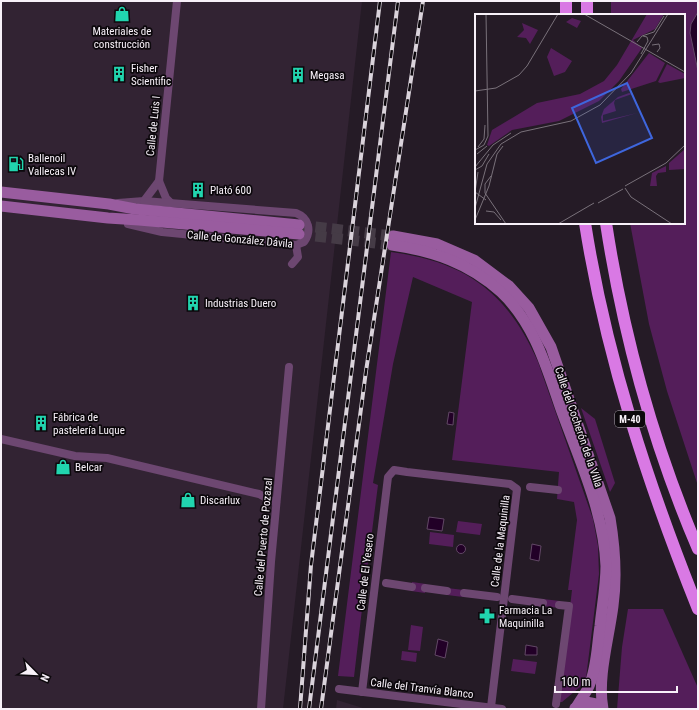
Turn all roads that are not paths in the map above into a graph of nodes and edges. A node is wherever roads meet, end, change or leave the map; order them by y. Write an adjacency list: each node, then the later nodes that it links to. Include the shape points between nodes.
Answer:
1 (177, 1): 6 (street, Calle de Luis I)
2 (566, 1): 4 (highway)
3 (587, 1): 5 (highway)
4 (566, 14)
5 (588, 14)
6 (159, 181): 8 (street); 9 (street, Calle de Luis I)
7 (1, 192): 10 (street, Calle de González Dávila)
8 (144, 201): 9 (street, Calle de González Dávila); 10 (street)
9 (171, 203): 14 (street, Calle de González Dávila, via 296,213 306,219 308,232 304,242)
10 (109, 204): 14 (street, Calle de González Dávila)
11 (1, 206): 14 (street, Calle de González Dávila)
12 (585, 224): 32 (highway, M-40, via 602,314 630,420)
13 (606, 224): 22 (highway, M-40, via 619,293 648,409)
14 (298, 235): 15 (street, via 298,257)
15 (292, 264)
16 (289, 367): 21 (street, Calle del Puerto de Pozazal)
17 (1, 439): 21 (street, via 75,456 107,458 259,494)
18 (407, 472): 34 (street, Calle de El Yesero, via 394,470 388,477); 36 (street, Calle de la Maquinilla, via 510,484 517,489)
19 (530, 487): 20 (street)
20 (558, 490)
21 (276, 503): 38 (street, Calle del Puerto de Pozazal)
22 (698, 549)
23 (386, 583): 24 (street)
24 (412, 586)
25 (425, 588): 26 (street)
26 (447, 591)
27 (464, 593): 28 (street, Calle de la Maquinilla)
28 (497, 597)
29 (512, 599): 30 (street)
30 (543, 603)
31 (559, 605): 35 (street, via 568,606)
32 (698, 609)
33 (339, 690): 34 (street, Calle del Tranvía Blanco)
34 (362, 692): 36 (street, Calle del Tranvía Blanco)
35 (556, 704)
36 (491, 708): 39 (street, Calle del Tranvía Blanco)
37 (576, 708): 40 (street, via 591,702); 40 (street, Calle del Cocherón de la Villa, via 590,685 594,669 605,588 604,542 594,501 539,346 516,309 482,276 457,262 392,240 437,244 455,250 487,268 509,286 529,308 551,347 610,518 614,543 615,584 601,690)
38 (261, 709)
39 (502, 709)
40 (603, 709)

